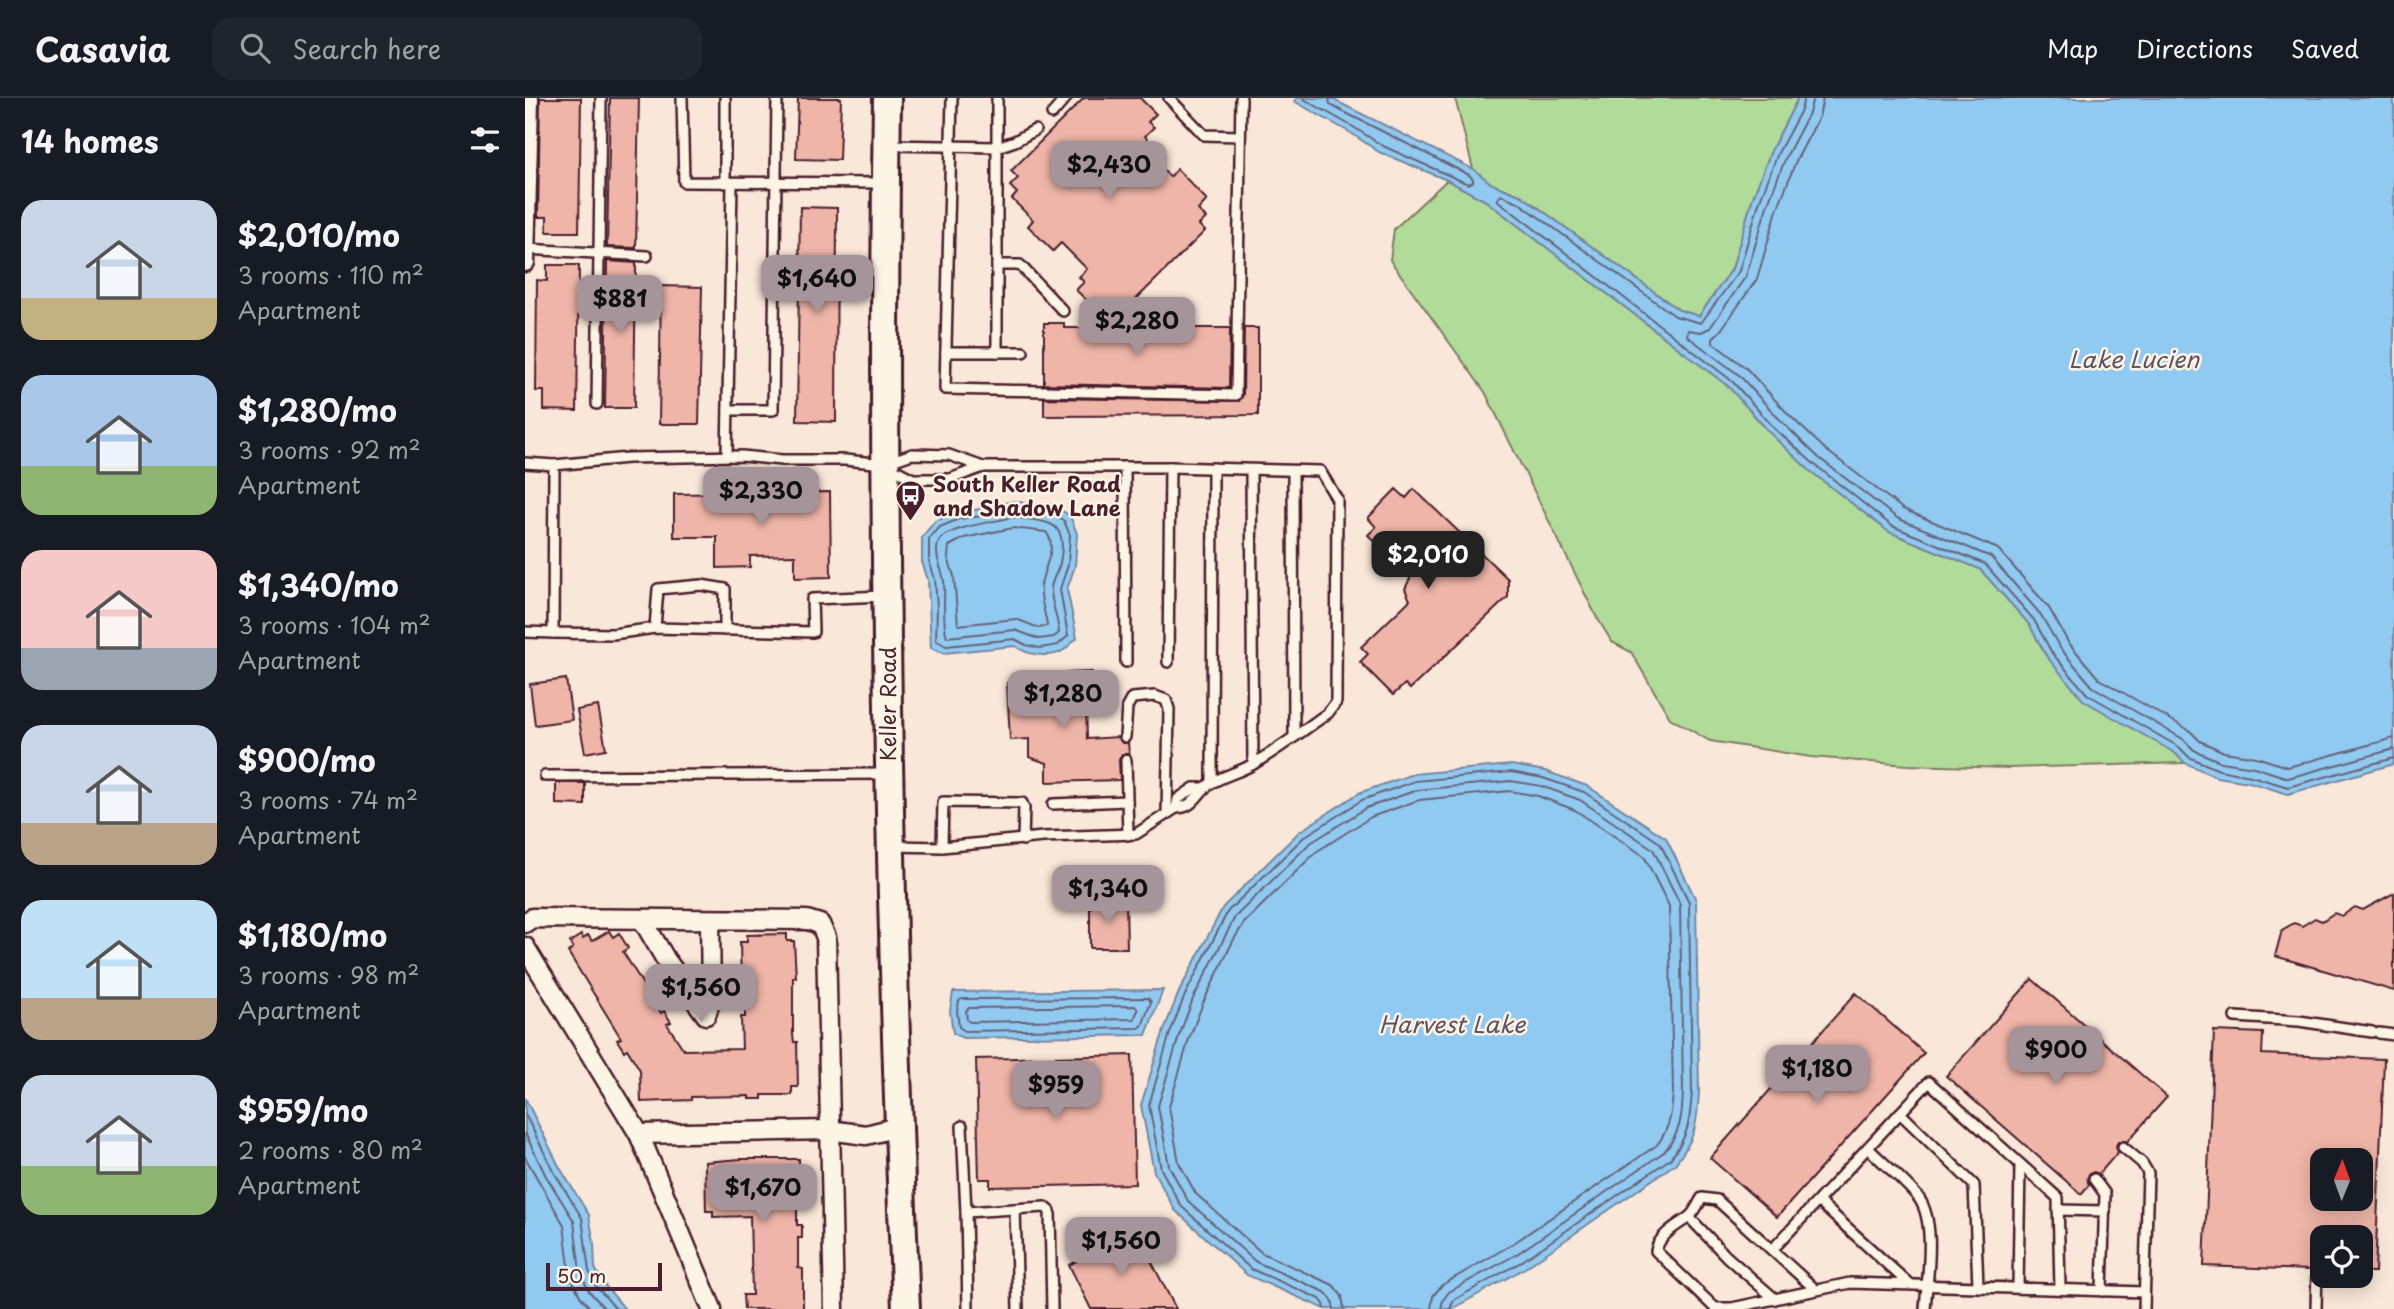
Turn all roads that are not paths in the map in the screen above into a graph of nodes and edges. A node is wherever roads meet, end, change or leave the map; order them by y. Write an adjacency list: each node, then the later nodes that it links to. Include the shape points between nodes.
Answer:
1 (529, 98): 21 (street)
2 (601, 98): 22 (lane)
3 (682, 98): 18 (lane, via 684,183)
4 (725, 98): 18 (lane)
5 (777, 98): 19 (lane)
6 (887, 98): 15 (street, Keller Road)
7 (952, 98): 16 (lane)
8 (997, 98): 17 (lane)
9 (1066, 98): 12 (lane)
10 (1169, 98): 14 (lane, via 1204,135)
11 (1241, 98): 14 (lane)
12 (1052, 114)
13 (1035, 130): 17 (lane)
14 (1240, 136): 27 (lane, via 1236,395 945,389)
15 (886, 145): 16 (lane); 20 (street, Keller Road)
16 (951, 145): 17 (lane); 27 (lane)
17 (997, 147): 25 (lane)
18 (728, 183): 19 (lane); 31 (lane)
19 (776, 183): 20 (lane); 31 (lane, via 773,410)
20 (885, 183): 34 (street, Keller Road)
21 (525, 249): 22 (lane); 24 (street)
22 (599, 254): 23 (lane); 30 (lane)
23 (647, 256)
24 (525, 262)
25 (997, 265): 26 (lane, via 1020,265); 28 (lane)
26 (1063, 311)
27 (946, 352): 28 (lane)
28 (997, 352): 29 (lane)
29 (1023, 352)
30 (597, 404)
31 (728, 410): 32 (lane)
32 (727, 456): 34 (lane); 35 (lane)
33 (525, 463): 35 (lane)
34 (884, 464): 36 (lane, via 912,454 949,455); 36 (lane, via 913,479 950,478); 42 (street, Keller Road)
35 (554, 465): 46 (lane)
36 (983, 467): 37 (lane)
37 (1125, 467): 38 (lane); 47 (lane)
38 (1170, 467): 39 (lane); 48 (lane)
39 (1213, 468): 40 (lane); 55 (lane)
40 (1251, 470): 41 (lane); 52 (lane)
41 (1293, 471): 49 (lane); 49 (lane, via 1320,471 1337,499 1336,702 1328,713)
42 (886, 596): 44 (lane, via 812,598 813,632); 53 (street, Keller Road)
43 (655, 628): 44 (lane); 44 (lane, via 658,589 701,585 725,589); 46 (lane, via 613,634)
44 (725, 630)
45 (525, 632): 46 (lane)
46 (553, 633)
47 (1126, 662)
48 (1168, 662)
49 (1294, 736): 52 (lane)
50 (1125, 737): 58 (lane, via 1132,698 1166,700)
51 (1126, 760): 56 (lane)
52 (1253, 764): 55 (lane)
53 (888, 774): 54 (lane); 61 (street, Keller Road)
54 (545, 776)
55 (1208, 785): 58 (lane, via 1192,802)
56 (1127, 800): 57 (lane); 59 (lane)
57 (1053, 804)
58 (1171, 811): 59 (lane, via 1145,830)
59 (1128, 835): 60 (lane)
60 (1023, 840): 62 (lane); 62 (lane, via 1022,803 943,802)
61 (890, 846): 62 (lane); 71 (street, Keller Road)
62 (942, 847)
63 (642, 919): 64 (street); 64 (street, via 706,1015 711,999); 65 (street, via 532,918)
64 (710, 920): 72 (street, via 807,920 820,925 826,937)
65 (525, 923)
66 (525, 947): 73 (street)
67 (2235, 1017): 68 (lane)
68 (2394, 1035)
69 (1900, 1113): 74 (lane); 76 (lane, via 1929,1082); 87 (lane, via 1974,1185)
70 (962, 1125): 82 (lane)
71 (898, 1127): 72 (street, via 866,1135); 97 (street, Keller Road)
72 (829, 1130): 73 (street); 96 (street)
73 (639, 1134): 95 (street)
74 (1868, 1147): 78 (lane); 86 (lane, via 1923,1207 1928,1238)
75 (2123, 1147): 93 (lane, via 2148,1173)
76 (2020, 1165): 80 (lane, via 2058,1198); 88 (lane)
77 (2094, 1180): 81 (lane, via 2105,1194)
78 (1819, 1202): 84 (lane); 85 (lane)
79 (1015, 1209): 82 (lane); 99 (lane); 100 (lane, via 1045,1207 1050,1211)
80 (2058, 1210): 81 (lane); 90 (lane)
81 (2105, 1211): 92 (lane)
82 (966, 1212): 98 (lane)
83 (1689, 1217): 84 (lane, via 1702,1198 1717,1200); 94 (lane); 94 (lane, via 1657,1245 1657,1251 1715,1308)
84 (1772, 1250): 91 (lane)
85 (1908, 1283): 86 (lane); 91 (lane, via 1850,1283)
86 (1926, 1284): 87 (lane); 101 (lane)
87 (1978, 1286): 88 (lane)
88 (2018, 1287): 90 (lane)
89 (2317, 1288): 103 (lane)
90 (2060, 1289): 92 (lane)
91 (1817, 1290): 94 (lane)
92 (2102, 1291): 93 (lane)
93 (2144, 1293): 102 (lane)
94 (1775, 1299)
95 (712, 1309)
96 (834, 1309)
97 (906, 1309)
98 (968, 1309)
99 (1018, 1309)
100 (1052, 1309)
101 (1925, 1309)
102 (2144, 1309)
103 (2316, 1309)

